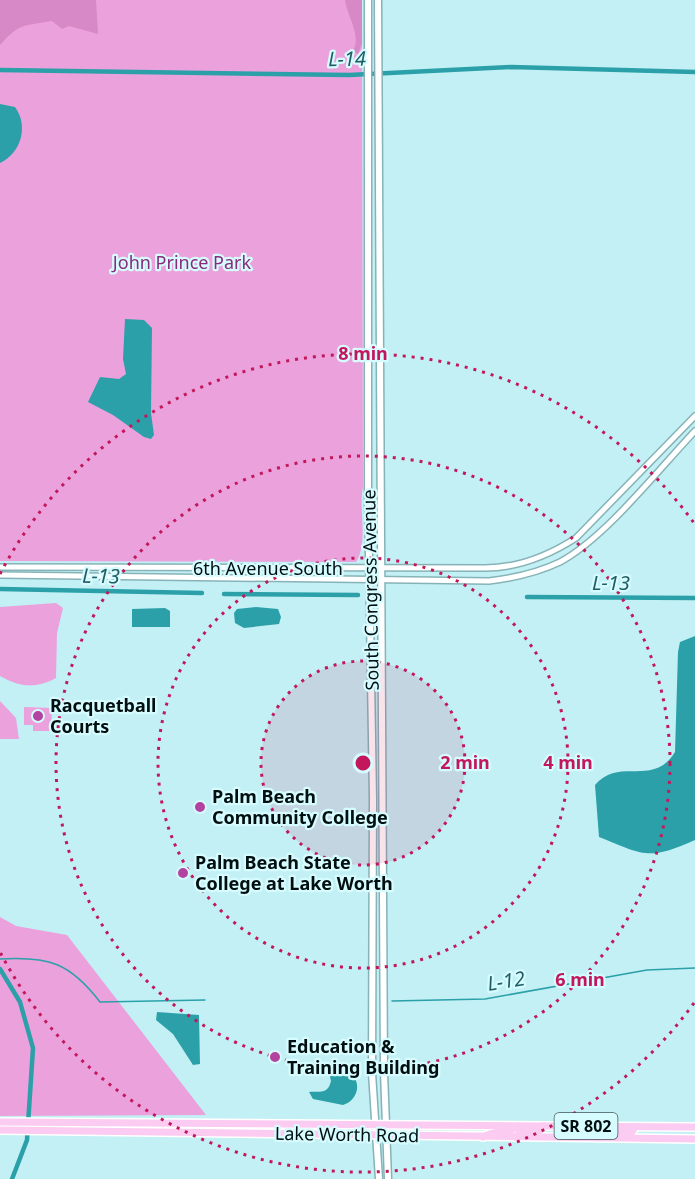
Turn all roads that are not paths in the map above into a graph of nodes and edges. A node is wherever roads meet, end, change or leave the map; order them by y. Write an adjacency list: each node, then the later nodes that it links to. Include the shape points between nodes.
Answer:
1 (368, 0): 3 (main road, South Congress Avenue)
2 (378, 0): 5 (main road, South Congress Avenue)
3 (370, 315): 4 (main road, South Congress Avenue); 5 (main road)
4 (370, 334): 6 (main road); 10 (main road, South Congress Avenue)
5 (379, 335): 6 (main road, South Congress Avenue)
6 (379, 352): 11 (main road, South Congress Avenue)
7 (695, 416): 11 (street, 6th Avenue South, via 594,522 554,551 521,564 497,568)
8 (695, 431): 14 (street, 6th Avenue South, via 601,531 560,561 501,580)
9 (0, 567): 10 (street, 6th Avenue South)
10 (370, 568): 11 (street, 6th Avenue South); 13 (main road, South Congress Avenue)
11 (383, 569): 14 (main road, South Congress Avenue)
12 (0, 575): 13 (street, 6th Avenue South)
13 (371, 579): 14 (street, 6th Avenue South); 16 (main road, South Congress Avenue, via 372,1073)
14 (383, 580): 17 (main road, South Congress Avenue)
15 (0, 1122): 16 (main road, Lake Worth Road / SR 802)
16 (376, 1124): 17 (main road, Lake Worth Road / SR 802); 23 (main road, South Congress Avenue)
17 (386, 1125): 18 (main road, Lake Worth Road / SR 802); 24 (main road, South Congress Avenue)
18 (519, 1126): 19 (main road, Lake Worth Road / SR 802); 25 (main road, via 511,1132 491,1132)
19 (543, 1126): 20 (main road, Lake Worth Road / SR 802); 26 (main road, via 539,1131 523,1131)
20 (635, 1127): 21 (main road, Lake Worth Road / SR 802); 27 (main road, via 632,1132 607,1132)
21 (695, 1127)
22 (0, 1130): 23 (main road, Lake Worth Road / SR 802)
23 (377, 1135): 24 (main road, Lake Worth Road / SR 802); 29 (main road, South Congress Avenue)
24 (387, 1136): 25 (main road, Lake Worth Road / SR 802); 30 (main road, South Congress Avenue)
25 (483, 1137): 26 (main road, Lake Worth Road / SR 802)
26 (515, 1137): 27 (main road, Lake Worth Road / SR 802)
27 (600, 1138): 28 (main road, Lake Worth Road / SR 802)
28 (695, 1139)
29 (379, 1179)
30 (388, 1179)

